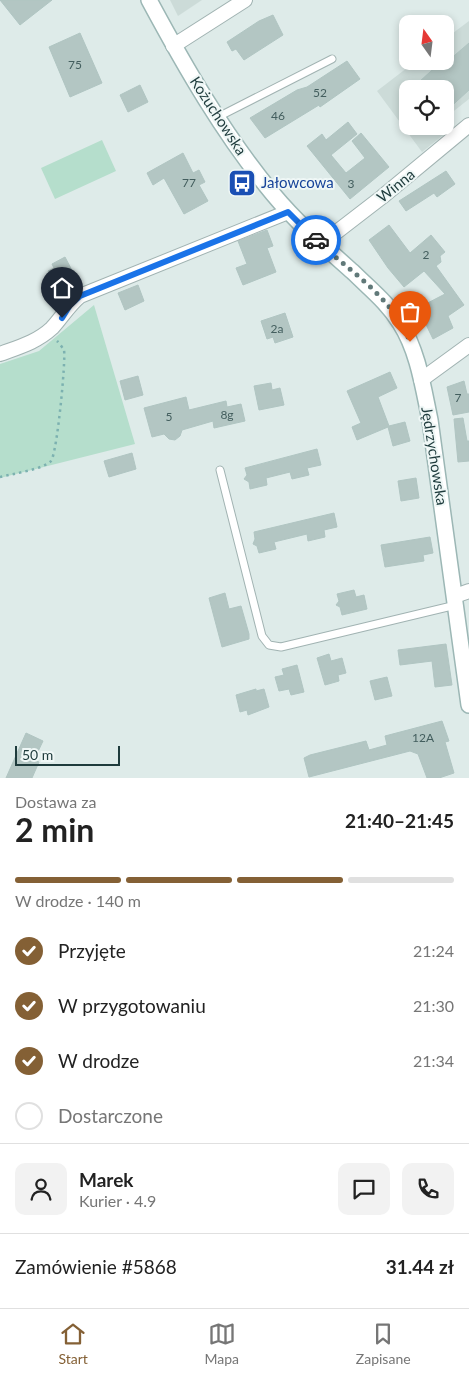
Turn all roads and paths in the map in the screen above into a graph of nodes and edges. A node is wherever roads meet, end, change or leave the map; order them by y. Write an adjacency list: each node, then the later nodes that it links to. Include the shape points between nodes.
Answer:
1 (149, 0): 3 (main road, Kożuchowska)
2 (245, 0): 3 (street)
3 (173, 46): 5 (main road, Kożuchowska)
4 (332, 58): 5 (lane)
5 (217, 117): 7 (main road, Kożuchowska)
6 (469, 125): 8 (street, Winna)
7 (288, 212): 8 (main road, Kożuchowska); 9 (street, via 80,296)
8 (321, 244): 12 (main road, Jędrzychowska, via 392,311 408,337)
9 (52, 328): 11 (street, via 33,342); 14 (path, via 64,351 57,447 52,461 43,466)
10 (469, 345): 12 (street)
11 (0, 354)
12 (421, 380): 15 (main road, Jędrzychowska)
13 (220, 470): 15 (lane, via 262,636 269,645 281,646)
14 (0, 477)
15 (460, 598): 16 (main road, Jędrzychowska)
16 (469, 705)

